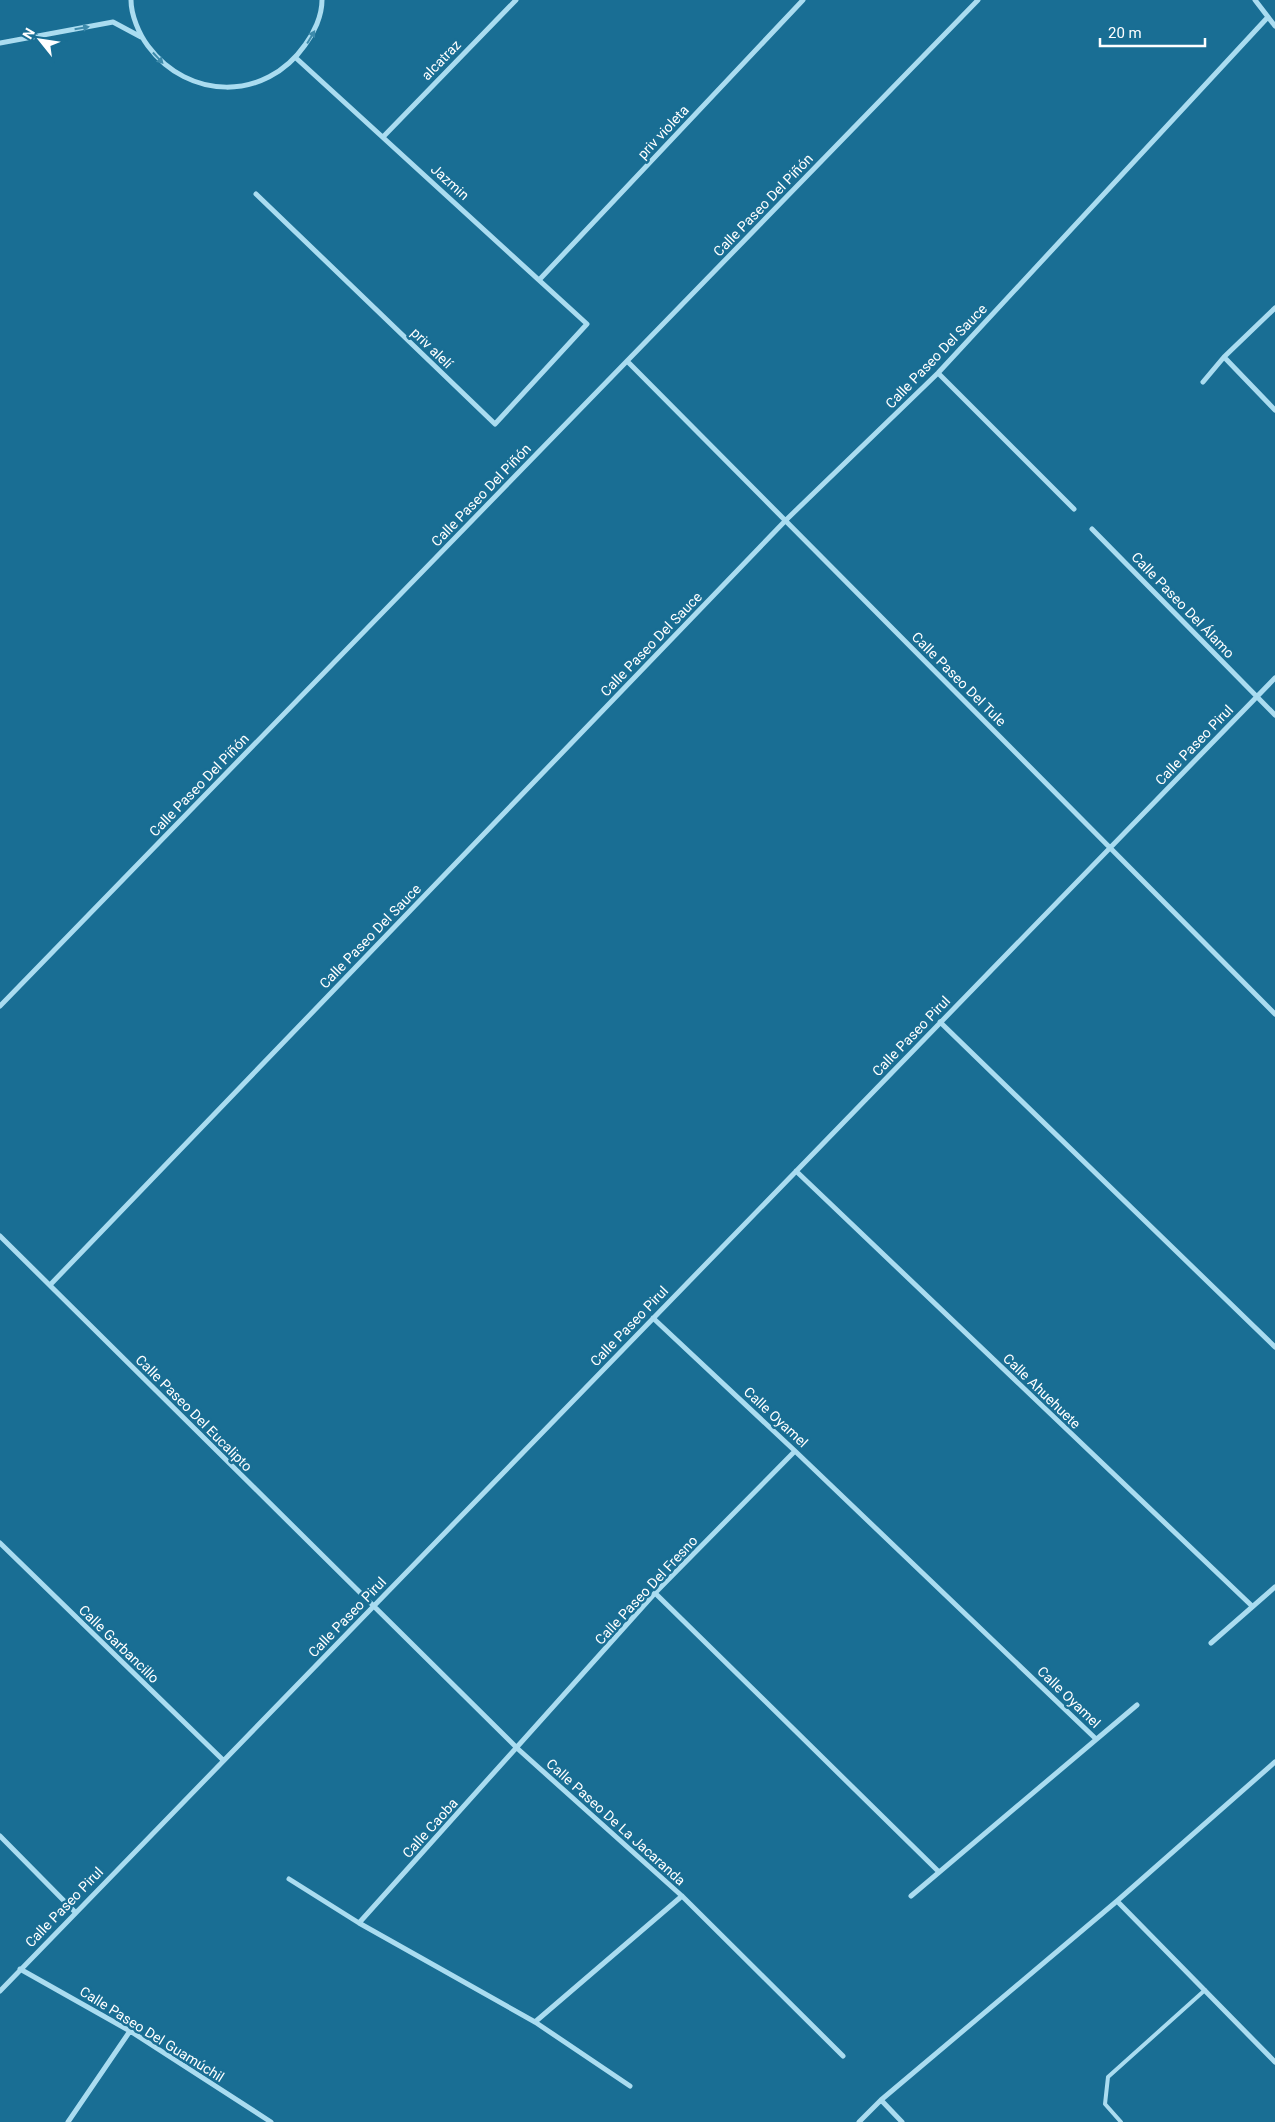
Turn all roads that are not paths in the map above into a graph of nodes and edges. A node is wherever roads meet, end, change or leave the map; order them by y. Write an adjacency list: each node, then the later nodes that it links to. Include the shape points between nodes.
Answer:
1 (131, 0): 9 (street)
2 (322, 0): 11 (street, one-way to 2, via 314,33)
3 (516, 0): 12 (street, alcatraz)
4 (803, 0): 14 (street, priv violeta)
5 (978, 0): 18 (street, Calle Paseo Del Piñón)
6 (1255, 0): 7 (street)
7 (1268, 17): 8 (street); 19 (street, Calle Paseo Del Sauce)
8 (1275, 26)
9 (141, 37): 10 (street, one-way to 9, via 113,22); 11 (street, one-way to 11, via 159,61 184,79 213,87 243,87 272,77)
10 (0, 43)
11 (296, 58): 12 (street, Jazmin)
12 (383, 137): 14 (street, Jazmin)
13 (256, 194): 16 (street, priv alelí, via 495,424)
14 (540, 279): 16 (street, Jazmin)
15 (1275, 308): 17 (street)
16 (587, 324)
17 (1224, 357): 20 (street); 21 (street)
18 (627, 361): 23 (street, Calle Paseo Del Tule); 29 (street, Calle Paseo Del Piñón)
19 (938, 373): 22 (street); 23 (street, Calle Paseo Del Sauce)
20 (1203, 382)
21 (1275, 410)
22 (1074, 509)
23 (786, 520): 28 (street, Calle Paseo Del Tule); 34 (street, Calle Paseo Del Sauce)
24 (1092, 529): 26 (street, Calle Paseo Del Álamo)
25 (1275, 678): 26 (street, Calle Paseo Pirul)
26 (1257, 697): 27 (street, Calle Paseo Del Álamo); 28 (street, Calle Paseo Pirul)
27 (1275, 715)
28 (1110, 847): 30 (street, Calle Paseo Del Tule); 31 (street, Calle Paseo Pirul)
29 (0, 1006)
30 (1275, 1014)
31 (940, 1022): 32 (street, Calle Paseo Pirul); 36 (street)
32 (796, 1171): 35 (street, Calle Paseo Pirul); 42 (street, Calle Ahuehuete)
33 (0, 1236): 34 (street, Calle Paseo Del Eucalipto)
34 (50, 1285): 41 (street, Calle Paseo Del Eucalipto)
35 (653, 1318): 37 (street, Calle Oyamel); 41 (street, Calle Paseo Pirul)
36 (1275, 1347)
37 (796, 1451): 40 (street, Calle Paseo Del Fresno); 45 (street, Calle Oyamel)
38 (0, 1543): 47 (street, Calle Garbancillo)
39 (1275, 1587): 42 (street)
40 (655, 1593): 46 (street, Calle Paseo Del Fresno); 50 (street)
41 (373, 1605): 46 (street, Calle Paseo De La Jacaranda); 47 (street, Calle Paseo Pirul)
42 (1252, 1606): 43 (street)
43 (1211, 1643)
44 (1137, 1705): 45 (street)
45 (1096, 1740): 50 (street, Calle Oyamel)
46 (518, 1749): 52 (street, Calle Paseo De La Jacaranda); 56 (street, Calle Caoba)
47 (223, 1760): 55 (street, Calle Paseo Pirul)
48 (1275, 1762): 54 (street)
49 (0, 1836): 55 (street)
50 (939, 1872): 53 (street, Calle Oyamel)
51 (289, 1879): 56 (street)
52 (682, 1896): 60 (street); 62 (street, Calle Paseo De La Jacaranda)
53 (911, 1896)
54 (1117, 1901): 58 (street); 65 (street)
55 (75, 1912): 57 (street, Calle Paseo Pirul)
56 (359, 1923): 60 (street)
57 (20, 1969): 59 (street, Calle Paseo Pirul); 61 (street, Calle Paseo Del Guamúchil)
58 (1205, 1990): 63 (street); 70 (lane, via 1108,2077 1105,2104)
59 (0, 1991)
60 (535, 2022): 64 (street)
61 (130, 2031): 66 (street); 67 (street, Calle Paseo Del Guamúchil)
62 (843, 2056)
63 (1275, 2062)
64 (630, 2086)
65 (881, 2100): 68 (street); 69 (street)
66 (68, 2122)
67 (272, 2122)
68 (859, 2122)
69 (902, 2122)
70 (1121, 2122)

